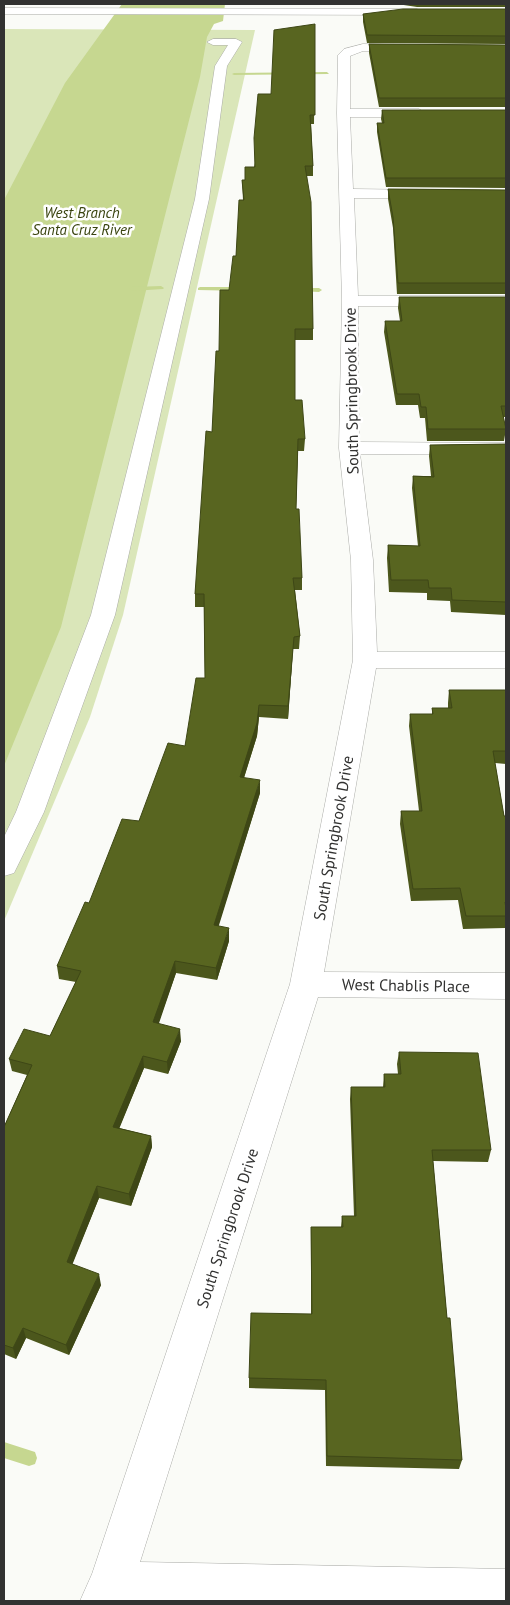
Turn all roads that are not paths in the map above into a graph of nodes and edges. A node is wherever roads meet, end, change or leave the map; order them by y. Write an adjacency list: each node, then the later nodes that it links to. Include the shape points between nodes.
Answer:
1 (4, 12): 2 (street)
2 (428, 12)
3 (213, 42): 15 (street, via 236,42 221,66 202,199 103,615 30,812)
4 (413, 48): 5 (street, South Springbrook Drive, via 350,48 344,56)
5 (343, 113): 6 (street); 7 (street, South Springbrook Drive)
6 (430, 113)
7 (345, 193): 8 (street); 9 (street, South Springbrook Drive)
8 (440, 194)
9 (350, 301): 10 (street); 11 (street, South Springbrook Drive)
10 (506, 301)
11 (349, 448): 12 (street); 13 (street, South Springbrook Drive, via 362,560)
12 (506, 449)
13 (365, 660): 14 (street); 16 (street, South Springbrook Drive)
14 (506, 660)
15 (4, 865)
16 (306, 984): 17 (street, West Chablis Place); 19 (street, South Springbrook Drive)
17 (506, 986)
18 (506, 1591): 19 (street)
19 (107, 1592)

